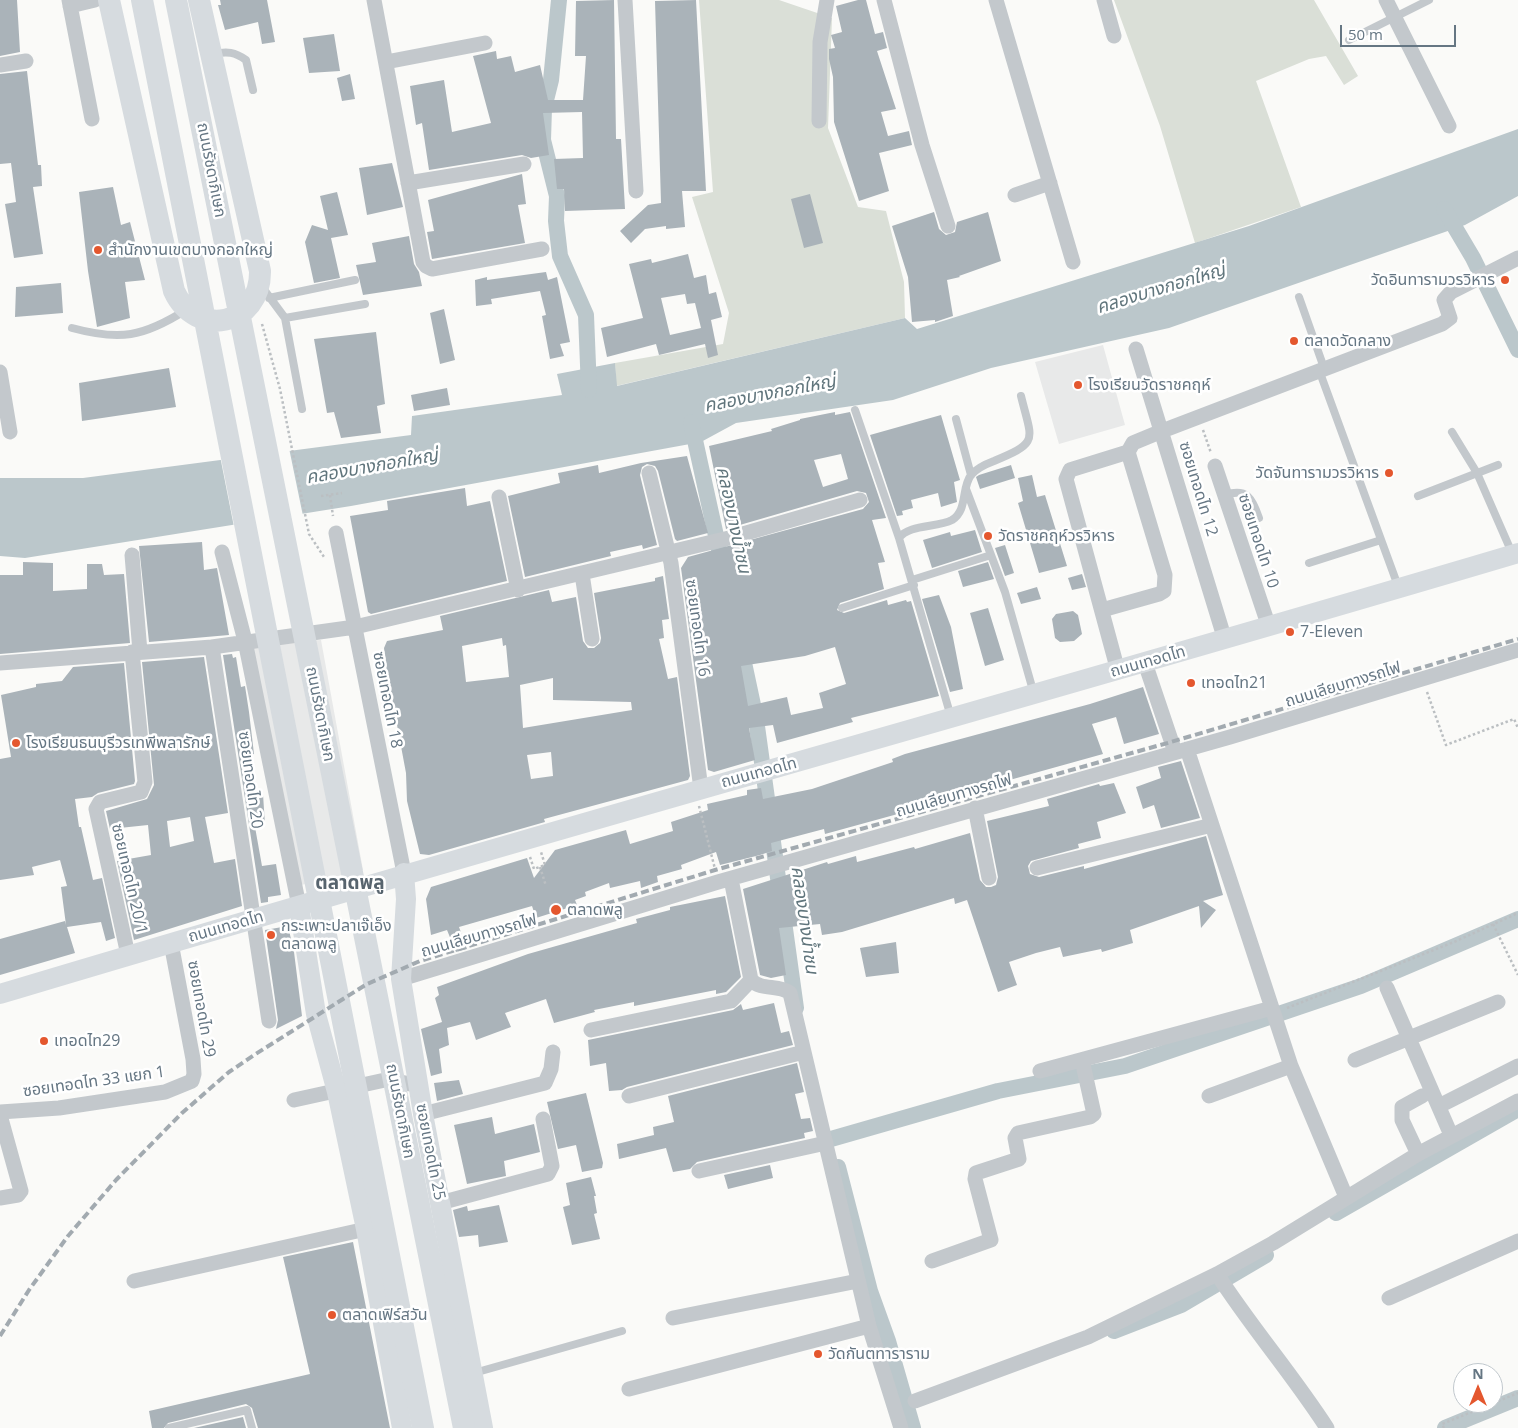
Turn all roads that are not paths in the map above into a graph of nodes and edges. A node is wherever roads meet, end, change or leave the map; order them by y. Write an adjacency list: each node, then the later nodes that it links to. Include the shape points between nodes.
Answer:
1 (95, 0): 14 (street)
2 (109, 0): 40 (main road, via 174,291)
3 (142, 0): 156 (main road)
4 (176, 0): 157 (main road, ถนนรัชดาภิเษก)
5 (200, 0): 19 (main road)
6 (374, 0): 21 (street)
7 (625, 0): 30 (street)
8 (827, 0): 25 (street, via 820,42)
9 (884, 0): 32 (street, via 922,145)
10 (996, 0): 29 (street)
11 (1104, 0): 16 (street)
12 (1386, 0): 15 (street)
13 (1429, 0): 15 (lane)
14 (69, 3): 24 (street)
15 (1393, 16): 17 (lane); 26 (street)
16 (1114, 36)
17 (1349, 40)
18 (485, 43): 21 (street)
19 (212, 54): 23 (lane, via 237,53 246,60); 37 (main road, via 257,256)
20 (26, 61): 22 (street)
21 (386, 62): 28 (street)
22 (0, 65)
23 (253, 90)
24 (92, 119)
25 (819, 121)
26 (1449, 126)
27 (524, 164): 28 (street)
28 (408, 183): 33 (street, via 423,262 432,269)
29 (1050, 184): 31 (street); 35 (street)
30 (636, 191)
31 (1015, 195)
32 (948, 226)
33 (542, 250)
34 (1518, 258): 44 (street, via 1451,292 1444,300 1450,318 1442,324)
35 (1073, 262)
36 (355, 280): 37 (lane)
37 (261, 293): 40 (main road, via 238,315 222,320 206,319); 41 (lane)
38 (1299, 297): 44 (lane)
39 (365, 304): 41 (lane)
40 (187, 310): 42 (lane, via 165,323 124,335 101,336)
41 (285, 318): 47 (lane)
42 (72, 328)
43 (1136, 349): 50 (street, ซอยเทอดไท 12)
44 (1321, 369): 50 (street); 67 (lane)
45 (0, 372): 51 (street)
46 (1021, 396): 58 (lane, via 1030,432 1028,444)
47 (302, 409)
48 (855, 410): 66 (lane)
49 (956, 419): 58 (lane)
50 (1162, 431): 53 (street); 83 (street, ซอยเทอดไท 12)
51 (10, 432)
52 (1452, 432): 56 (lane)
53 (1130, 448): 79 (street, via 1070,470 1066,479); 79 (street, via 1165,576 1164,591)
54 (1498, 465): 56 (lane)
55 (1215, 466): 60 (street, ซอยเทอดไท 10)
56 (1477, 473): 61 (lane); 70 (lane)
57 (649, 474): 69 (street, ซอยเทอดไท 16)
58 (971, 475): 59 (lane)
59 (966, 487): 66 (lane, via 964,501 956,517 945,524 908,532); 71 (lane)
60 (1225, 494): 64 (lane, via 1237,491 1245,494 1253,501); 81 (street, ซอยเทอดไท 10)
61 (1418, 496)
62 (500, 497): 77 (street)
63 (860, 500): 69 (street)
64 (1259, 518)
65 (336, 533): 80 (street, ซอยเทอดไท 18)
66 (899, 538): 75 (lane)
67 (1381, 540): 73 (lane); 76 (lane)
68 (222, 552): 84 (street)
69 (669, 552): 74 (street); 94 (street, ซอยเทอดไท 16)
70 (1515, 554): 76 (main road, ถนนเทอดไท)
71 (991, 555): 75 (lane); 91 (lane, via 1005,592)
72 (132, 556): 87 (street)
73 (1309, 563)
74 (582, 574): 77 (street); 82 (street)
75 (913, 583): 78 (lane); 92 (lane)
76 (1399, 588): 81 (main road, ถนนเทอดไท)
77 (518, 590): 80 (street)
78 (842, 608)
79 (1102, 610): 90 (street)
80 (354, 627): 84 (street); 98 (street, ซอยเทอดไท 18)
81 (1268, 627): 83 (main road, ถนนเทอดไท)
82 (592, 639)
83 (1225, 640): 89 (main road, ถนนเทอดไท)
84 (244, 641): 85 (street); 101 (street)
85 (212, 647): 87 (street); 102 (street, ซอยเทอดไท 20)
86 (1518, 650): 93 (street, ถนนเลียบทางรถไฟ)
87 (136, 652): 88 (street); 104 (street, ซอยเทอดไท 20/1, via 145,782 141,792 100,802 96,809)
88 (0, 663)
89 (1145, 663): 90 (main road, ถนนเทอดไท); 93 (street)
90 (1118, 670): 91 (main road, ถนนเทอดไท)
91 (1034, 695): 92 (main road, ถนนเทอดไท)
92 (952, 719): 94 (main road, ถนนเทอดไท)
93 (1181, 751): 95 (street, ถนนเลียบทางรถไฟ); 96 (street)
94 (698, 790): 98 (main road, ถนนเทอดไท)
95 (975, 808): 99 (street); 100 (street, ถนนเลียบทางรถไฟ)
96 (1212, 825): 97 (street); 110 (street)
97 (1038, 868)
98 (404, 874): 101 (main road, ถนนเทอดไท); 105 (main road, ซอยเทอดไท 25, via 406,900)
99 (989, 878)
100 (725, 880): 105 (street, ถนนเลียบทางรถไฟ); 106 (street)
101 (299, 906): 102 (main road, ถนนเทอดไท); 123 (main road, via 316,1014)
102 (253, 919): 103 (main road, ถนนเทอดไท); 111 (street, ซอยเทอดไท 20)
103 (171, 943): 104 (main road, ถนนเทอดไท); 121 (street, ซอยเทอดไท 29, via 192,1059)
104 (128, 956): 108 (main road, ถนนเทอดไท)
105 (401, 979): 122 (main road, ซอยเทอดไท 25)
106 (751, 980): 112 (street, via 731,1001); 115 (street, via 755,984 778,987 790,993)
107 (1387, 988): 113 (street)
108 (0, 994)
109 (1498, 1002): 113 (street)
110 (1274, 1014): 117 (street); 119 (street)
111 (269, 1021)
112 (591, 1030)
113 (1409, 1037): 116 (street); 129 (street)
114 (553, 1052): 131 (street, via 552,1069 545,1083)
115 (804, 1052): 124 (street); 134 (street)
116 (1355, 1060)
117 (1291, 1066): 125 (street); 137 (street)
118 (1518, 1066): 129 (street)
119 (1085, 1070): 120 (street); 142 (street, via 1095,1111 1090,1117 1018,1134 1015,1138 1019,1159 976,1172 991,1240)
120 (1040, 1071)
121 (192, 1081): 130 (street, ซอยเทอดไท 33 แยก 1, via 165,1092)
122 (418, 1085): 123 (street, via 385,1080); 131 (main road, ซอยเทอดไท 25)
123 (337, 1092): 127 (street); 140 (main road)
124 (629, 1096)
125 (1209, 1096)
126 (1422, 1096): 135 (street, via 1402,1107 1401,1114)
127 (294, 1100)
128 (1518, 1101): 133 (street)
129 (1439, 1106): 133 (street)
130 (0, 1113): 138 (street, via 21,1191 18,1195)
131 (423, 1114): 139 (main road, ซอยเทอดไท 25)
132 (543, 1119): 139 (street, via 552,1166 548,1174)
133 (1451, 1135): 135 (street)
134 (826, 1143): 136 (street); 145 (street)
135 (1418, 1154): 137 (street)
136 (699, 1171)
137 (1346, 1197): 143 (street)
138 (0, 1198)
139 (440, 1203): 150 (main road, ซอยเทอดไท 25)
140 (366, 1228): 144 (street); 155 (main road)
141 (1518, 1241): 146 (street)
142 (932, 1261)
143 (1217, 1274): 152 (street, via 1088,1337); 160 (street)
144 (134, 1281)
145 (858, 1282): 147 (street); 148 (street)
146 (1389, 1298)
147 (673, 1318)
148 (869, 1326): 151 (street); 159 (street)
149 (622, 1331): 150 (lane)
150 (474, 1373): 158 (main road, ซอยเทอดไท 25)
151 (629, 1389)
152 (915, 1401)
153 (169, 1428): 154 (lane, via 247,1410)
154 (252, 1428)
155 (402, 1428)
156 (423, 1428)
157 (464, 1428)
158 (483, 1428)
159 (901, 1428)
160 (1327, 1428)

